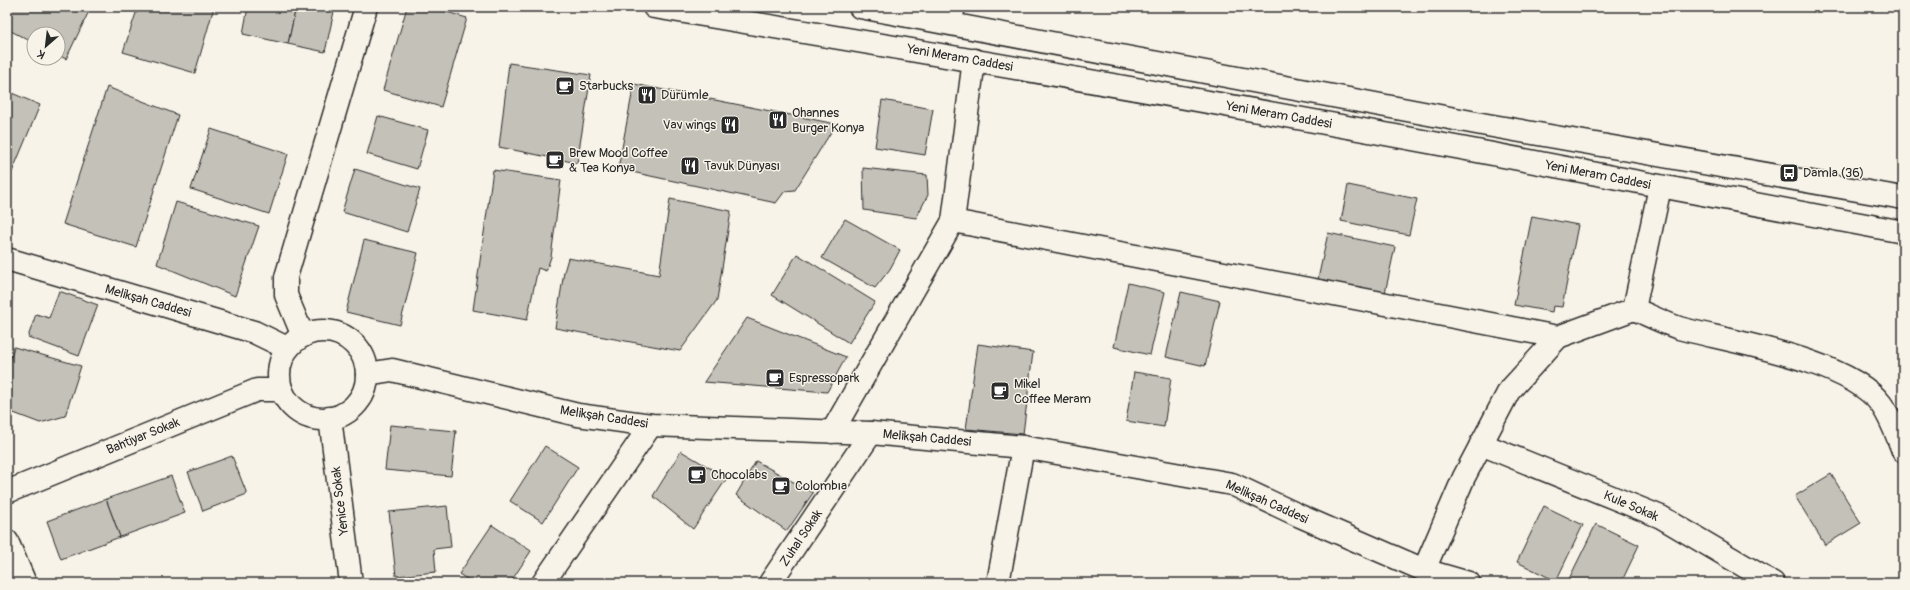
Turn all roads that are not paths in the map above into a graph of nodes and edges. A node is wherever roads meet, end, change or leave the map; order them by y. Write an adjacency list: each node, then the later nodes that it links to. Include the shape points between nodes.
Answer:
1 (366, 7): 13 (street, via 286,277 286,295)
2 (654, 7): 5 (street, Yeni Meram Caddesi)
3 (860, 7): 4 (street)
4 (952, 15): 7 (street, via 1487,125)
5 (974, 60): 6 (street, Yeni Meram Caddesi, via 1478,151); 8 (street)
6 (1660, 187): 9 (street, Yeni Meram Caddesi); 11 (street)
7 (1903, 198)
8 (953, 221): 12 (street); 18 (street)
9 (1903, 232)
10 (7, 259): 13 (street, Melikşah Caddesi)
11 (1634, 309): 12 (street); 22 (street, via 1677,327 1826,367 1862,387 1881,404 1895,429)
12 (1558, 337): 20 (street, via 1509,391)
13 (295, 342): 14 (street, via 317,332 332,332 357,347 364,360); 15 (street, via 281,361 278,375)
14 (367, 374): 16 (street, via 360,400 339,417); 17 (street, Melikşah Caddesi, via 392,370 578,415)
15 (281, 390): 16 (street, via 287,402 298,412 311,418); 23 (street, Bahtiyar Sokak, via 257,390)
16 (330, 418): 28 (street, Yenice Sokak)
17 (651, 425): 18 (street, Melikşah Caddesi); 29 (street)
18 (832, 432): 19 (street, Melikşah Caddesi)
19 (872, 433): 21 (street, Melikşah Caddesi); 30 (street, Zuhal Sokak)
20 (1481, 444): 25 (street); 32 (street, Kule Sokak, via 1660,517)
21 (1023, 447): 25 (street, Melikşah Caddesi, via 1232,484); 31 (street)
22 (1903, 451)
23 (7, 492)
24 (7, 541): 27 (street)
25 (1424, 570): 26 (street, Melikşah Caddesi)
26 (1463, 582)
27 (25, 583)
28 (351, 583)
29 (544, 583)
30 (770, 583)
31 (998, 583)
32 (1772, 583)

